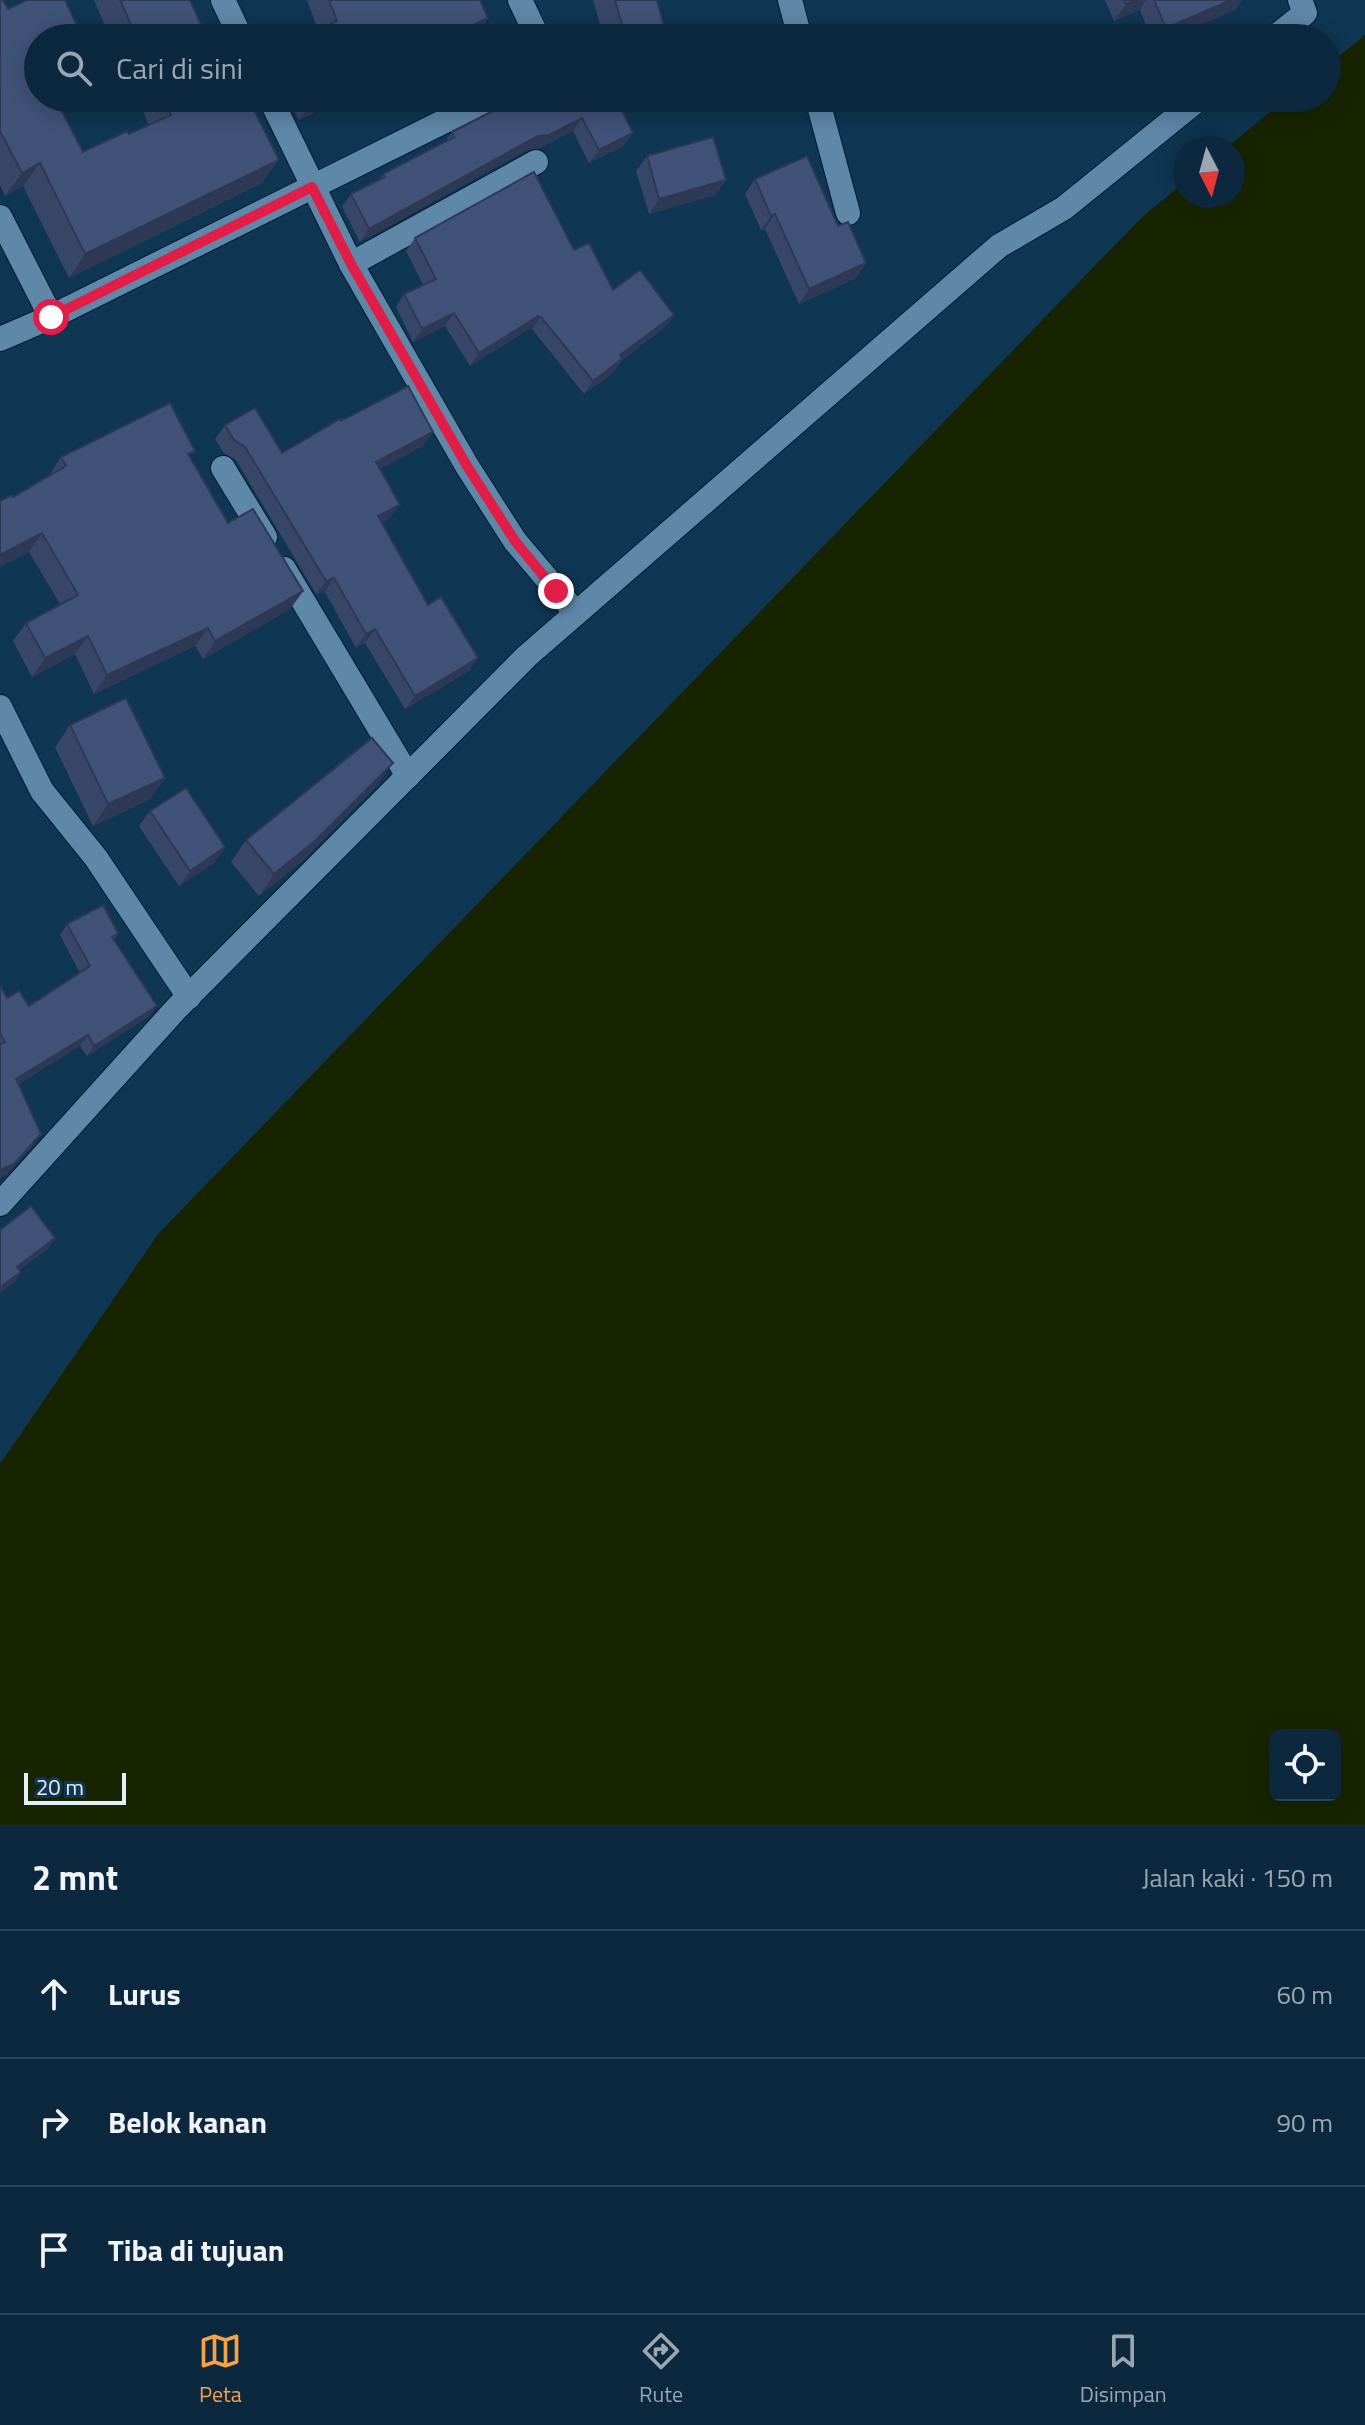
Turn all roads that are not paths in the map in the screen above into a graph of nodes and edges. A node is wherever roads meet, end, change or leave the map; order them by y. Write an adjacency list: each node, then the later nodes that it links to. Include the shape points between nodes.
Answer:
1 (223, 0): 5 (street)
2 (520, 0): 6 (street)
3 (790, 0): 7 (street)
4 (1308, 4): 8 (street)
5 (234, 24)
6 (531, 24)
7 (796, 24)
8 (1288, 24)
9 (277, 112): 14 (street)
10 (463, 112): 14 (street)
11 (821, 112): 15 (street)
12 (1183, 112): 21 (street, via 1064,208 999,246)
13 (536, 162): 17 (street)
14 (312, 187): 17 (street); 18 (street)
15 (848, 213)
16 (0, 217): 18 (street)
17 (351, 264): 21 (street, via 515,541)
18 (51, 317): 19 (street)
19 (0, 339)
20 (223, 468): 23 (street)
21 (576, 613): 23 (street)
22 (0, 707): 24 (street, via 42,791 96,858)
23 (408, 776): 24 (street)
24 (189, 997): 25 (street)
25 (0, 1204)

